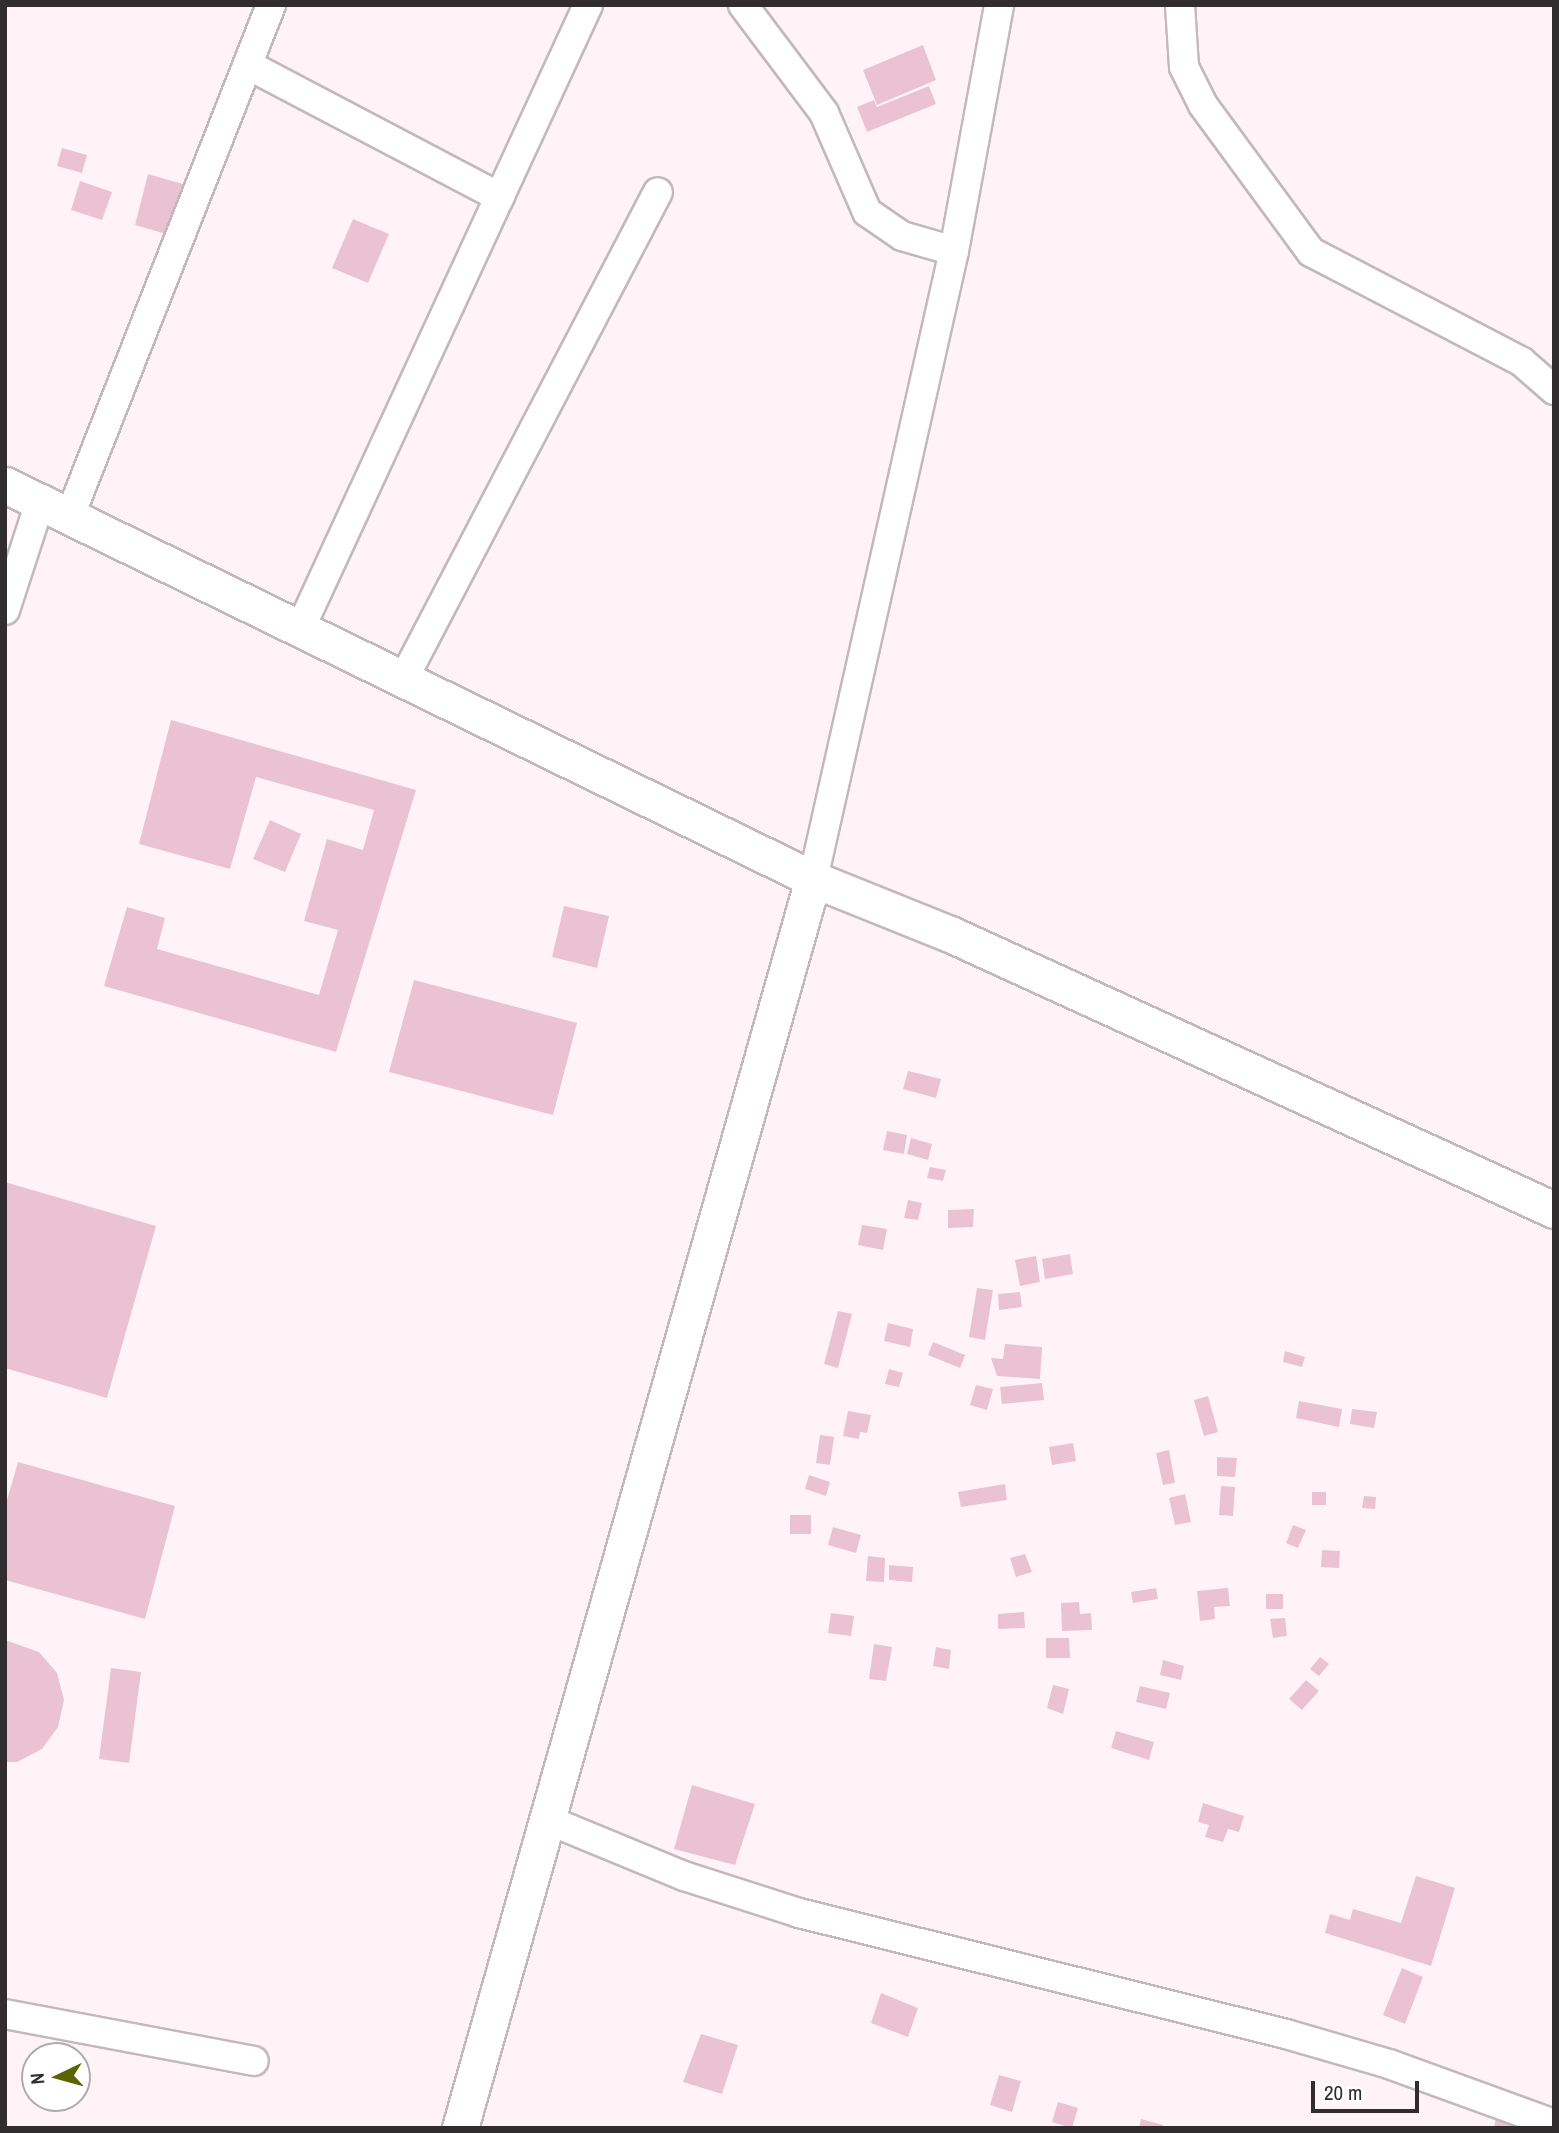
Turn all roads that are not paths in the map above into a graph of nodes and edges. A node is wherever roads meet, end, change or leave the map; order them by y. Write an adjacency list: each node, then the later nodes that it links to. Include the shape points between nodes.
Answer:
1 (271, 5): 6 (street)
2 (588, 5): 8 (street)
3 (743, 5): 9 (street, via 824,113 867,212 902,236)
4 (999, 5): 9 (street)
5 (1180, 5): 10 (street, via 1184,66 1203,105 1311,253 1522,362)
6 (250, 66): 8 (street); 12 (street)
7 (658, 192): 15 (street)
8 (500, 197): 14 (street)
9 (954, 251): 16 (street)
10 (1554, 390)
11 (5, 485): 12 (street)
12 (56, 506): 13 (street); 14 (street)
13 (5, 610)
14 (301, 627): 15 (street)
15 (404, 678): 16 (street)
16 (813, 879): 17 (street, via 963,940); 18 (street)
17 (1554, 1210)
18 (548, 1820): 21 (street, via 684,1876 799,1913 1286,2034 1389,2064); 22 (street)
19 (5, 2014): 20 (street)
20 (254, 2061)
21 (1554, 2124)
22 (460, 2128)

